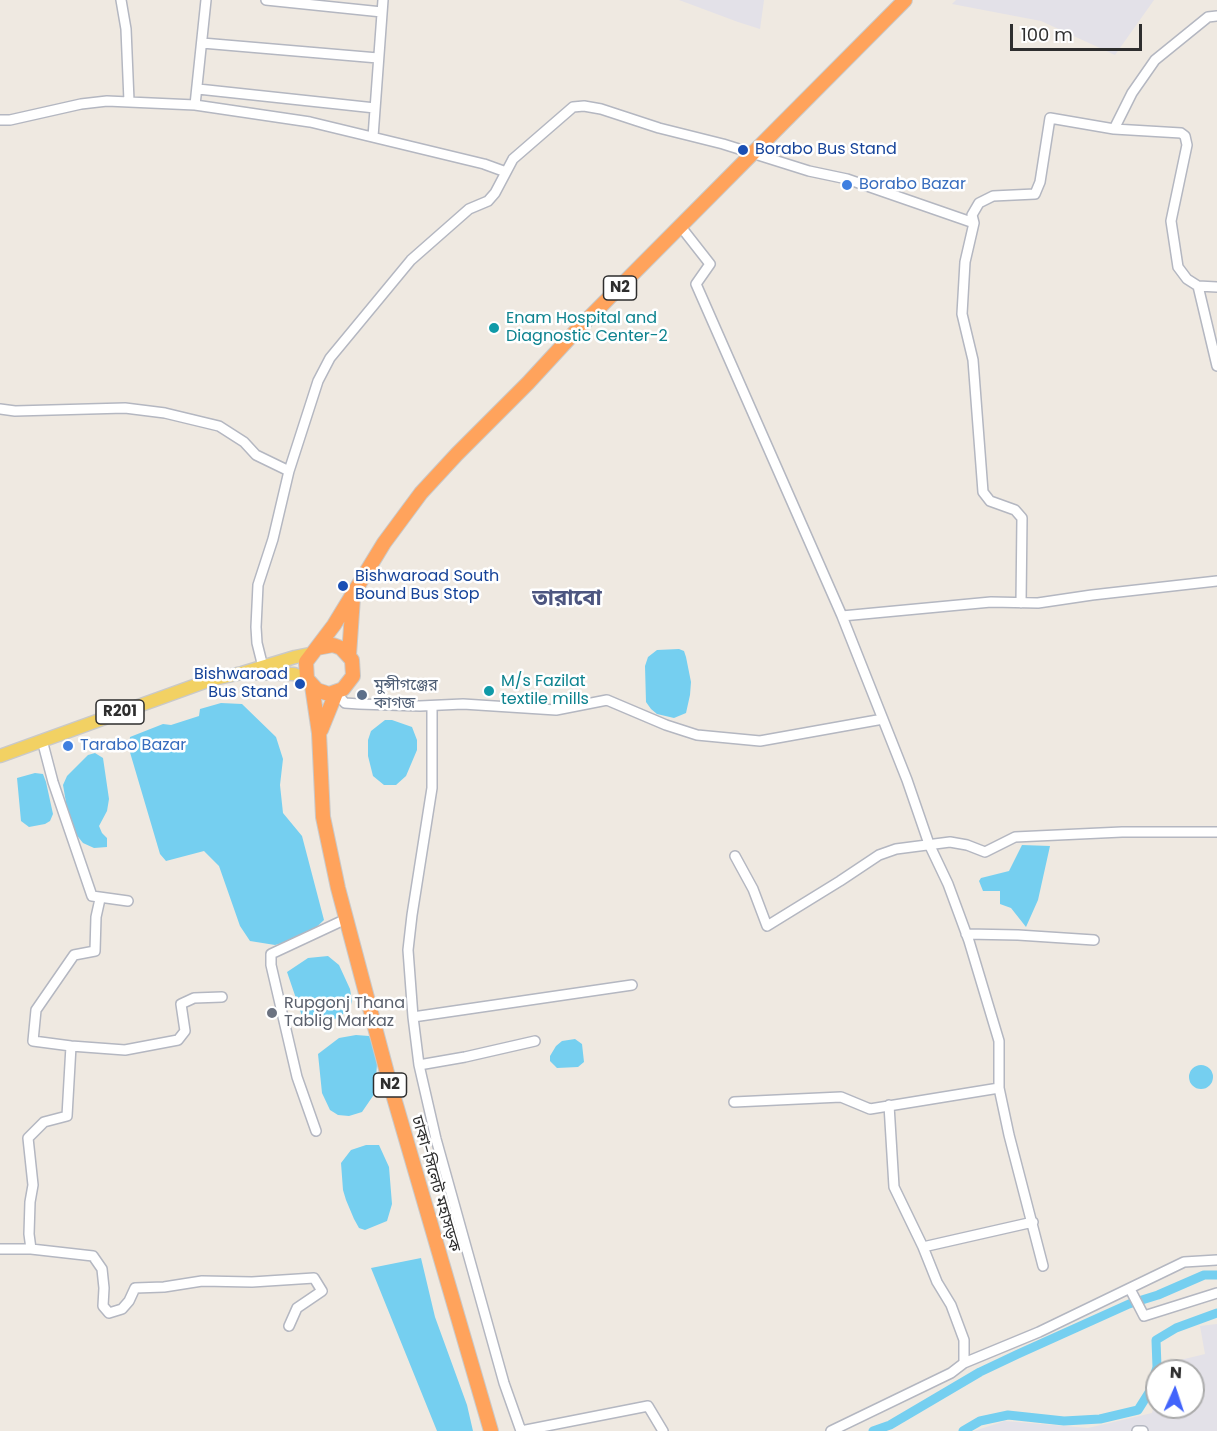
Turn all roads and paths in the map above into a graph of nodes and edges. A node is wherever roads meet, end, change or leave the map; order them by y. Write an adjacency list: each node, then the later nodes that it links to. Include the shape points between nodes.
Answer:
1 (121, 0): 11 (street)
2 (206, 0): 8 (street)
3 (266, 0): 6 (street)
4 (383, 0): 6 (street)
5 (905, 0): 17 (highway, N2)
6 (382, 12): 9 (street)
7 (1217, 16): 15 (street, via 1208,17 1155,60)
8 (202, 43): 9 (street); 10 (street)
9 (378, 58): 13 (street)
10 (198, 89): 12 (street); 13 (street)
11 (129, 101): 12 (street); 14 (street, via 81,104)
12 (195, 105): 16 (street, via 310,122)
13 (375, 108): 16 (street)
14 (0, 120)
15 (1114, 129): 19 (street, via 1050,118 1035,194 993,196 979,203 972,215); 21 (street, via 1185,136 1187,145 1171,221 1178,267)
16 (373, 137): 18 (street)
17 (752, 154): 18 (street, via 573,106 513,159); 19 (street, via 847,179); 20 (highway, N2)
18 (506, 172): 25 (street, via 488,201 469,209 411,260 335,351 318,381)
19 (974, 223): 28 (street, via 965,262 962,314 973,360 983,492 990,501 1015,510 1022,518)
20 (681, 227): 27 (highway, N2, via 421,493); 29 (street, via 710,264 696,284)
21 (1198, 286): 22 (street); 23 (street)
22 (1217, 287)
23 (1217, 366)
24 (0, 409): 25 (street, via 125,408 165,413 219,426 256,455)
25 (289, 471): 32 (street, via 258,585 256,627)
26 (1217, 582): 28 (street)
27 (354, 593): 30 (highway, N2); 31 (highway, N2)
28 (1022, 603): 29 (street, via 991,602)
29 (842, 616): 36 (street)
30 (314, 651): 31 (highway, via 333,645); 32 (main road); 33 (highway, N2, via 305,670)
31 (349, 655): 34 (highway, N2, via 353,676)
32 (263, 670): 33 (main road, via 294,674); 38 (main road, R201, via 213,679)
33 (309, 682): 34 (highway, via 323,693); 37 (highway, ঢাকা-সিলেট মহাসড়ক / N2)
34 (336, 693): 35 (street, via 345,703); 37 (highway, ঢাকা-সিলেট মহাসড়ক / N2)
35 (432, 706): 36 (street, via 556,710 607,700 697,735 760,741); 50 (street, via 432,788 408,950)
36 (883, 719): 41 (street)
37 (319, 733): 45 (highway, ঢাকা-সিলেট মহাসড়ক / N2, via 323,817)
38 (42, 740): 39 (main road, R201); 43 (street, via 92,896)
39 (0, 756)
40 (1217, 832): 41 (street, via 1015,837 986,852 950,842)
41 (929, 844): 42 (street, via 879,855 767,926); 46 (street)
42 (735, 856)
43 (100, 899): 44 (street); 52 (street, via 95,951 74,955 36,1010 33,1041)
44 (128, 901)
45 (346, 919): 57 (street, via 271,954 297,1077); 68 (highway, ঢাকা-সিলেট মহাসড়ক / N2)
46 (966, 933): 47 (street); 54 (street, via 999,1041)
47 (1094, 940)
48 (632, 985): 50 (street)
49 (222, 997): 52 (street, via 194,998 181,1004 185,1031 178,1040 125,1050)
50 (413, 1017): 53 (street)
51 (535, 1041): 53 (street)
52 (71, 1046): 61 (street, via 67,1116 44,1122 28,1137 33,1185)
53 (420, 1065): 69 (street, via 436,1139)
54 (999, 1088): 56 (street); 58 (street)
55 (734, 1102): 56 (street, via 841,1097 870,1109)
56 (890, 1105): 59 (street, via 894,1187)
57 (316, 1131)
58 (1033, 1222): 59 (street); 63 (street)
59 (923, 1247): 67 (street, via 964,1340)
60 (0, 1249): 61 (street)
61 (31, 1249): 66 (street, via 93,1256 102,1269 103,1306 109,1312 122,1309 135,1288 202,1281 314,1278 322,1292 297,1308)
62 (1217, 1260): 64 (street, via 1184,1262)
63 (1043, 1266)
64 (1130, 1289): 65 (street, via 1144,1316); 67 (street)
65 (1217, 1293)
66 (289, 1326)
67 (964, 1363): 71 (street)
68 (491, 1431)
69 (521, 1431): 70 (street, via 648,1406)
70 (663, 1431)
71 (831, 1431)
72 (1137, 1431): 73 (street)
73 (1143, 1431)

